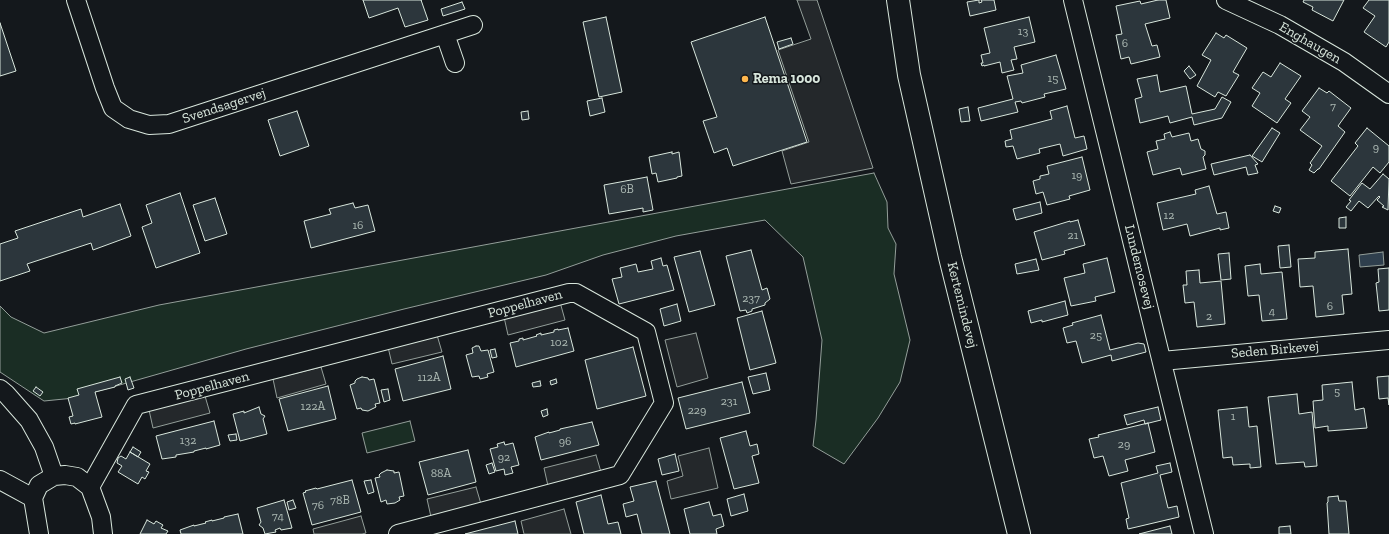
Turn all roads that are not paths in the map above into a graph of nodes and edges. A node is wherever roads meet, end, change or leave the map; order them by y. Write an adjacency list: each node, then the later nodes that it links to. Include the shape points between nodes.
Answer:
1 (76, 0): 7 (street, Svendsagervej, via 113,108 129,119 149,125 169,124)
2 (883, 0): 9 (main road, Kertemindevej)
3 (898, 0): 9 (main road, Kertemindevej)
4 (1073, 0): 12 (street, Lundemosevej)
5 (1226, 0): 10 (street, Enghaugen, via 1280,25 1344,62)
6 (473, 25): 7 (street, Svendsagervej)
7 (445, 34): 8 (street)
8 (455, 63)
9 (909, 75): 21 (main road, Kertemindevej, via 952,265)
10 (1389, 94)
11 (1389, 340): 12 (street, Seden Birkevej)
12 (1162, 361): 22 (street, Lundemosevej)
13 (0, 389): 14 (street, via 29,420 44,447)
14 (54, 476): 16 (street, via 77,477); 17 (street, via 40,485)
15 (0, 480): 17 (street)
16 (90, 487): 19 (street, via 101,517); 20 (street, Poppelhaven, via 136,406 569,293 576,293 646,332 664,403 620,475)
17 (33, 498): 18 (street)
18 (40, 534)
19 (103, 534)
20 (398, 534)
21 (1019, 534)
22 (1204, 534)

